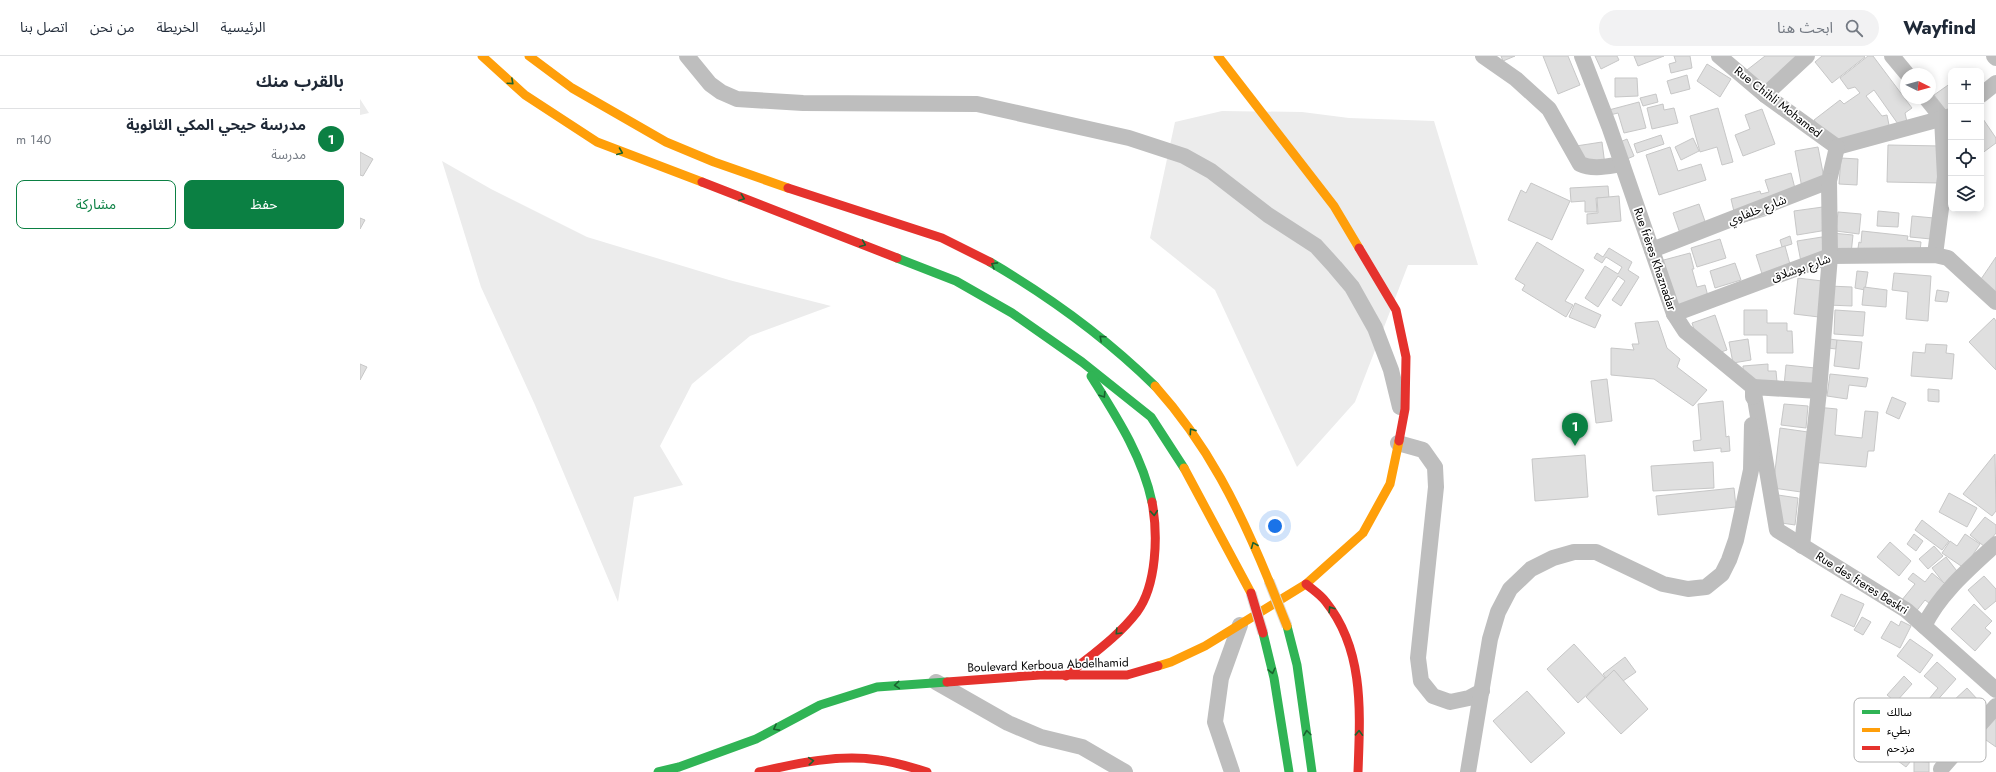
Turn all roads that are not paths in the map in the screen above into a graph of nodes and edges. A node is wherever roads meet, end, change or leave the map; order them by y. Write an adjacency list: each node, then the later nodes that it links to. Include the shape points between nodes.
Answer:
1 (482, 56): 24 (main road, one-way to 24, via 525,95 597,142 956,281 1012,313)
2 (529, 56): 50 (main road, one-way to 2, bridge, via 1297,665 1287,626 1245,523 1216,468 1191,429 1135,367 1093,330 1053,300 994,264 945,239 732,169 680,148 552,76)
3 (687, 56): 27 (street, via 710,84 721,92 737,98 803,103 977,104 1129,138 1184,156 1211,171 1268,215 1316,246 1352,287 1374,328 1390,370)
4 (1218, 56): 27 (main road, Boulevard Kerboua Abdelhamid, via 1334,206 1396,310 1406,357)
5 (1483, 56): 17 (street, via 1516,79 1549,108 1580,164 1592,168)
6 (1582, 56): 17 (street, Rue frères Khaznadar)
7 (1719, 56): 13 (street, Rue Chihli Mohamed)
8 (1807, 56): 13 (street)
9 (1892, 56): 10 (street)
10 (1902, 68)
11 (1996, 83): 12 (street)
12 (1984, 93)
13 (1764, 95): 16 (street, Rue Chihli Mohamed)
14 (1933, 104): 15 (street)
15 (1947, 117): 16 (street); 20 (street, via 1945,177)
16 (1837, 147): 18 (street)
17 (1622, 164): 19 (street, Rue frères Khaznadar)
18 (1829, 182): 19 (street, شارع خلفاوي); 21 (street)
19 (1652, 250): 23 (street, Rue frères Khaznadar)
20 (1935, 255): 21 (street, شارع بوشلاق); 22 (street, via 1948,258)
21 (1830, 256): 23 (street, شارع بوشلاق); 26 (street)
22 (1996, 302)
23 (1674, 314): 25 (street, Rue frères Khaznadar, via 1685,332)
24 (1082, 362): 34 (main road, one-way to 34, via 1130,438 1145,476 1155,510 1155,549 1149,585 1137,612 1114,636); 49 (main road, one-way to 49, bridge, via 1151,417 1174,450 1204,502 1251,592 1274,678)
25 (1753, 387): 26 (street); 30 (street, Rue des freres Beskri, via 1777,530); 37 (street, via 1751,470 1736,540 1722,574 1706,587 1688,589 1663,584 1596,552 1574,552 1553,558 1531,569 1510,589 1501,606 1490,639)
26 (1819, 391): 30 (street)
27 (1403, 418): 28 (main road, Boulevard Kerboua Abdelhamid)
28 (1398, 443): 31 (main road, Boulevard Kerboua Abdelhamid, via 1390,484 1363,533); 37 (street, via 1423,450 1435,467 1436,488 1418,658 1421,681 1433,696 1450,702 1469,698)
29 (1996, 544): 33 (street, via 1933,608)
30 (1802, 546): 33 (street, Rue des freres Beskri, via 1906,610)
31 (1306, 584): 32 (main road, Boulevard Kerboua Abdelhamid); 51 (main road, one-way to 31, via 1360,722 1358,686 1352,652 1343,628 1326,602)
32 (1240, 625): 34 (main road, Boulevard Kerboua Abdelhamid, via 1171,662 1127,675); 48 (street, via 1221,678 1215,722)
33 (1924, 626): 36 (street, Rue des freres Beskri)
34 (1066, 676): 35 (main road, Boulevard Kerboua Abdelhamid, via 1040,675)
35 (936, 682): 40 (main road, Boulevard Kerboua Abdelhamid, one-way to 40, via 877,686 827,702 756,739); 47 (street, via 1008,723 1041,736 1082,747)
36 (1996, 690)
37 (1482, 691): 52 (street)
38 (1996, 706): 39 (street)
39 (1986, 717)
40 (700, 759): 42 (main road); 44 (main road, Boulevard Kerboua Abdelhamid, via 679,768)
41 (1947, 762): 43 (street)
42 (699, 769)
43 (1941, 769)
44 (658, 772)
45 (759, 772): 46 (main road, one-way to 46, via 803,762 839,758 872,758)
46 (927, 772)
47 (1125, 772)
48 (1232, 772)
49 (1289, 772)
50 (1312, 772)
51 (1358, 772)
52 (1468, 772)

